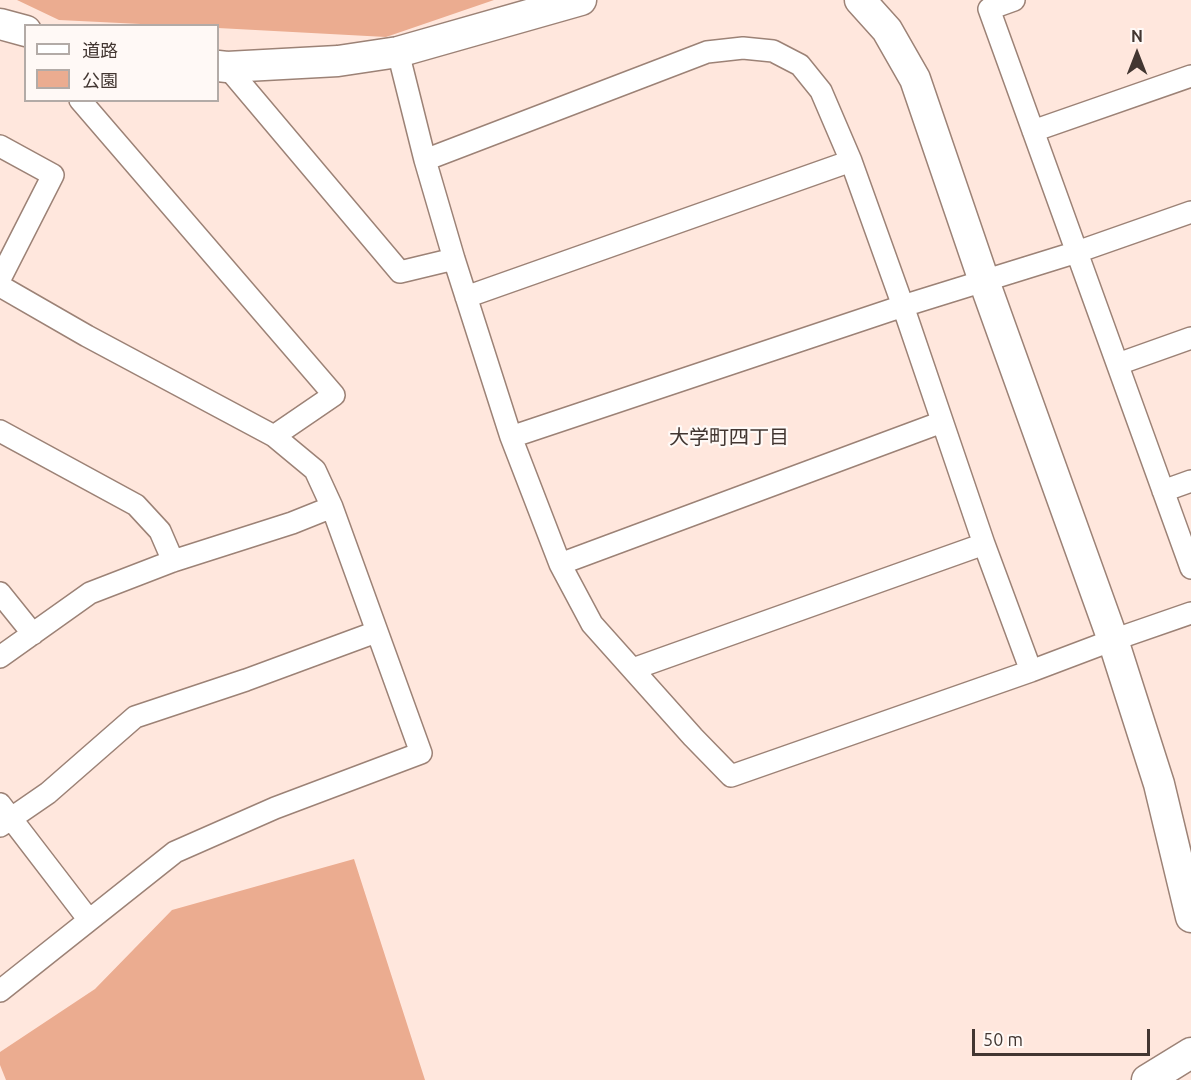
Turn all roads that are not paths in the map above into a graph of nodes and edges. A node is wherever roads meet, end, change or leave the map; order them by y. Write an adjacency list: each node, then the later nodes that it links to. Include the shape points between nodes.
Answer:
1 (581, 0): 6 (street)
2 (860, 0): 18 (street, via 887,30 915,79)
3 (1014, 0): 10 (street, via 989,9)
4 (0, 24): 5 (street)
5 (24, 31)
6 (398, 52): 7 (street, via 338,61); 12 (street)
7 (222, 66): 16 (street, via 400,272)
8 (1191, 76): 10 (street)
9 (82, 102): 26 (street, via 334,395)
10 (1033, 131): 15 (street)
11 (0, 146): 17 (street, via 53,175)
12 (425, 160): 13 (street, via 707,52 743,48 773,51 800,64 821,91); 16 (street)
13 (851, 161): 20 (street); 21 (street)
14 (1191, 212): 15 (street)
15 (1077, 252): 18 (street); 23 (street)
16 (454, 260): 20 (street)
17 (0, 279)
18 (984, 281): 21 (street); 39 (street)
19 (0, 286): 26 (street)
20 (466, 297): 27 (street)
21 (903, 306): 24 (street); 27 (street)
22 (1191, 338): 23 (street)
23 (1118, 364): 29 (street)
24 (942, 422): 31 (street); 33 (street)
25 (0, 431): 32 (street, via 136,505 160,531)
26 (274, 436): 30 (street, via 315,470)
27 (510, 437): 33 (street)
28 (1191, 481): 29 (street)
29 (1163, 492): 34 (street)
30 (332, 507): 32 (street); 37 (street)
31 (984, 544): 41 (street); 42 (street)
32 (172, 561): 38 (street, via 90,593)
33 (560, 564): 41 (street, via 592,624)
34 (1191, 568)
35 (0, 593): 38 (street)
36 (1191, 613): 39 (street)
37 (376, 632): 43 (street, via 135,717 48,793); 45 (street, via 421,753 275,808 175,852)
38 (33, 634): 40 (street)
39 (1113, 640): 42 (street); 44 (street, via 1159,784)
40 (0, 657)
41 (633, 669): 42 (street, via 731,776)
42 (1030, 671)
43 (4, 816): 45 (street)
44 (1191, 917)
45 (89, 920): 46 (street)
46 (0, 991)
47 (1191, 1053): 48 (street)
48 (1147, 1080)

